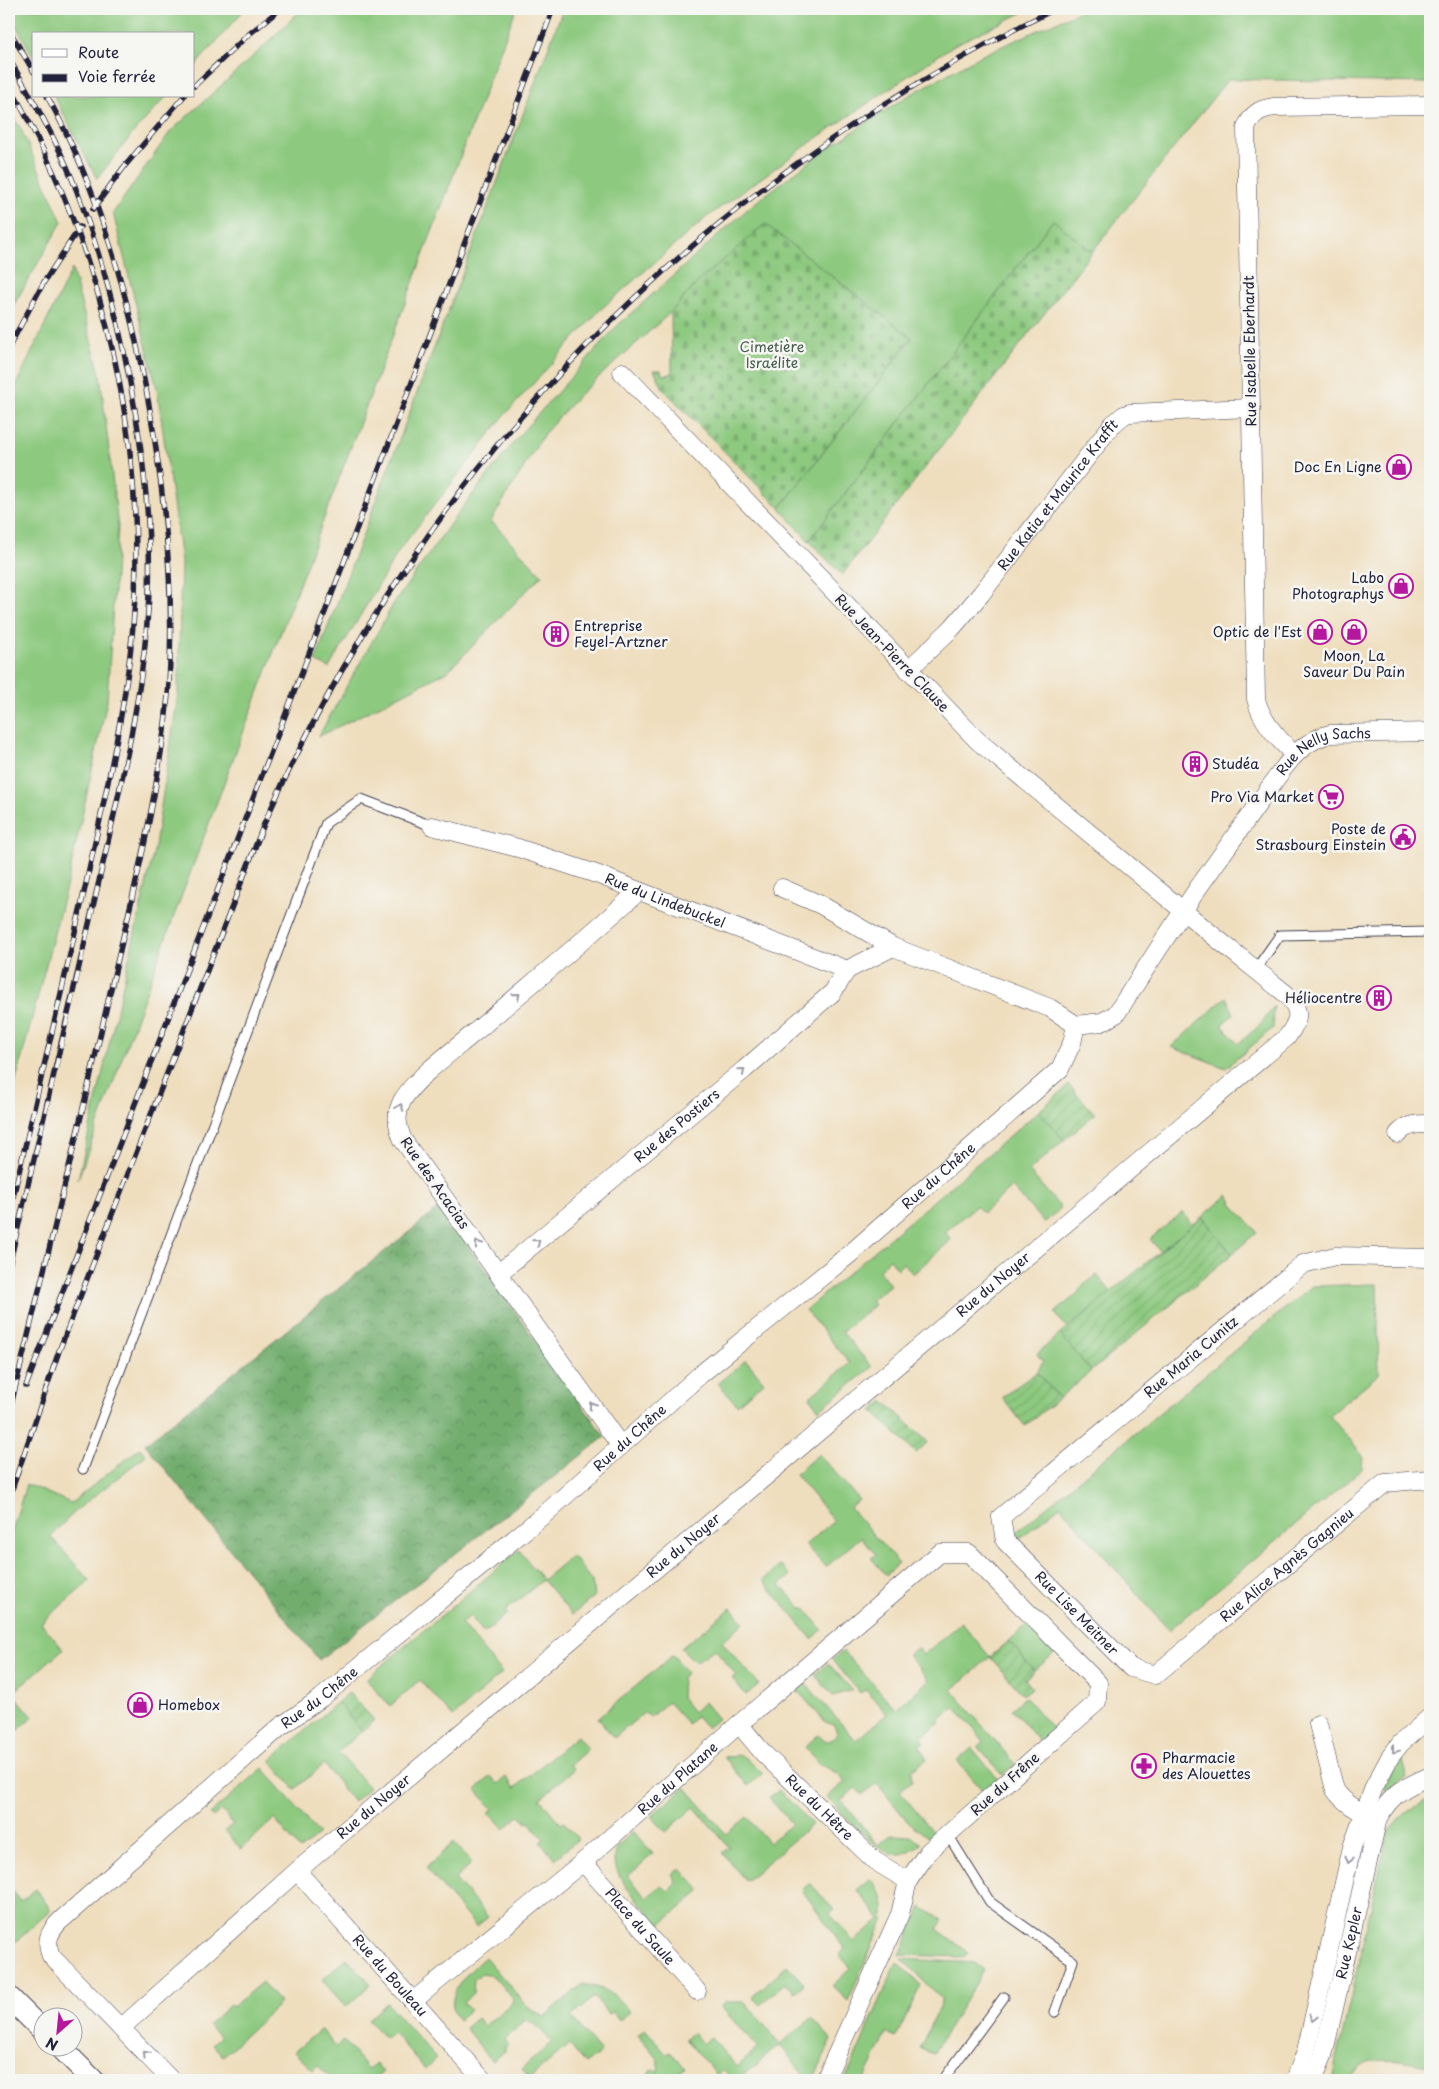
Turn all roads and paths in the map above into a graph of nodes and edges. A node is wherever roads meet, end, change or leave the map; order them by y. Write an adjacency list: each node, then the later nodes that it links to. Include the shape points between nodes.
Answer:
1 (1430, 105): 3 (street, Rue Isabelle Eberhardt, via 1274,107 1259,110 1252,116 1245,138)
2 (622, 372): 4 (street, Rue Jean-Pierre Clause)
3 (1251, 408): 4 (street, Rue Katia et Maurice Krafft, via 1124,415 966,612); 6 (street, Rue Isabelle Eberhardt, via 1256,699 1264,719)
4 (908, 670): 10 (street, Rue Jean-Pierre Clause, via 978,741)
5 (1430, 732): 6 (street, Rue Nelly Sachs, via 1330,734 1306,744)
6 (1294, 755): 10 (street, Rue Nelly Sachs)
7 (432, 826): 9 (street, Rue du Lindebuckel, via 545,856); 21 (lane, via 361,799 326,823)
8 (782, 888): 12 (street, via 821,905)
9 (639, 891): 14 (street, Rue du Lindebuckel); 19 (street, Rue des Acacias, one-way to 9, via 403,1140 398,1129 398,1110 410,1089 438,1063)
10 (1180, 916): 13 (street, Rue Jean-Pierre Clause); 15 (street, via 1116,1014 1102,1022)
11 (1430, 932): 13 (lane, via 1280,935)
12 (893, 947): 14 (street); 15 (street, via 1050,1008)
13 (1256, 969): 33 (street, Rue du Noyer, via 1296,1004 1298,1019 1287,1037)
14 (847, 970): 19 (street, Rue des Postiers, one-way to 14, via 752,1063 833,992)
15 (1076, 1025): 20 (street, Rue du Chêne, via 1060,1069 1030,1097 851,1253 701,1374)
16 (1430, 1124): 17 (street, via 1413,1125)
17 (1398, 1134)
18 (1430, 1258): 23 (street, Rue Maria Cunitz, via 1335,1256 1303,1264 1000,1517)
19 (499, 1273): 20 (street, Rue des Acacias, one-way to 19)
20 (620, 1445): 41 (street, Rue du Chêne, via 538,1519 321,1698 280,1727 52,1929 48,1938 51,1956)
21 (84, 1469)
22 (1430, 1479): 25 (street, Rue Alice Agnès Gagnieu, via 1385,1483)
23 (1004, 1541): 25 (street, Rue Lise Meitner, via 1131,1668)
24 (940, 1553): 27 (street, Rue du Platane); 31 (street, Rue du Frêne, via 969,1553 1098,1683 1097,1702)
25 (1155, 1675)
26 (1430, 1720): 30 (street, one-way to 30, via 1406,1737 1390,1756 1374,1787)
27 (738, 1724): 32 (street, Rue du Platane); 34 (street, Rue du Hêtre, via 764,1754 875,1861)
28 (1318, 1724): 30 (street, via 1335,1790 1341,1798)
29 (1430, 1776): 30 (street, via 1399,1791)
30 (1371, 1816): 48 (street, Rue Kepler, one-way to 48, via 1352,1847 1306,2052); 49 (street, Rue Kepler, via 1323,2056)
31 (948, 1835): 34 (street, Rue du Frêne, via 928,1852); 39 (lane, via 990,1902 1073,1961)
32 (583, 1862): 35 (street, Place du Saule); 38 (street, Rue du Platane)
33 (297, 1871): 38 (street, Rue du Bouleau); 41 (street, Rue du Noyer)
34 (908, 1881): 46 (street, Rue du Frêne, via 900,1914)
35 (697, 1992)
36 (9, 1997): 40 (street)
37 (1004, 1997): 47 (lane)
38 (413, 2001): 45 (street, Rue du Bouleau)
39 (1055, 2012)
40 (32, 2020)
41 (121, 2028): 44 (street, one-way to 41)
42 (69, 2056): 43 (street)
43 (93, 2080)
44 (171, 2080)
45 (483, 2080)
46 (825, 2080)
47 (943, 2080)
48 (1295, 2080)
49 (1313, 2080)

